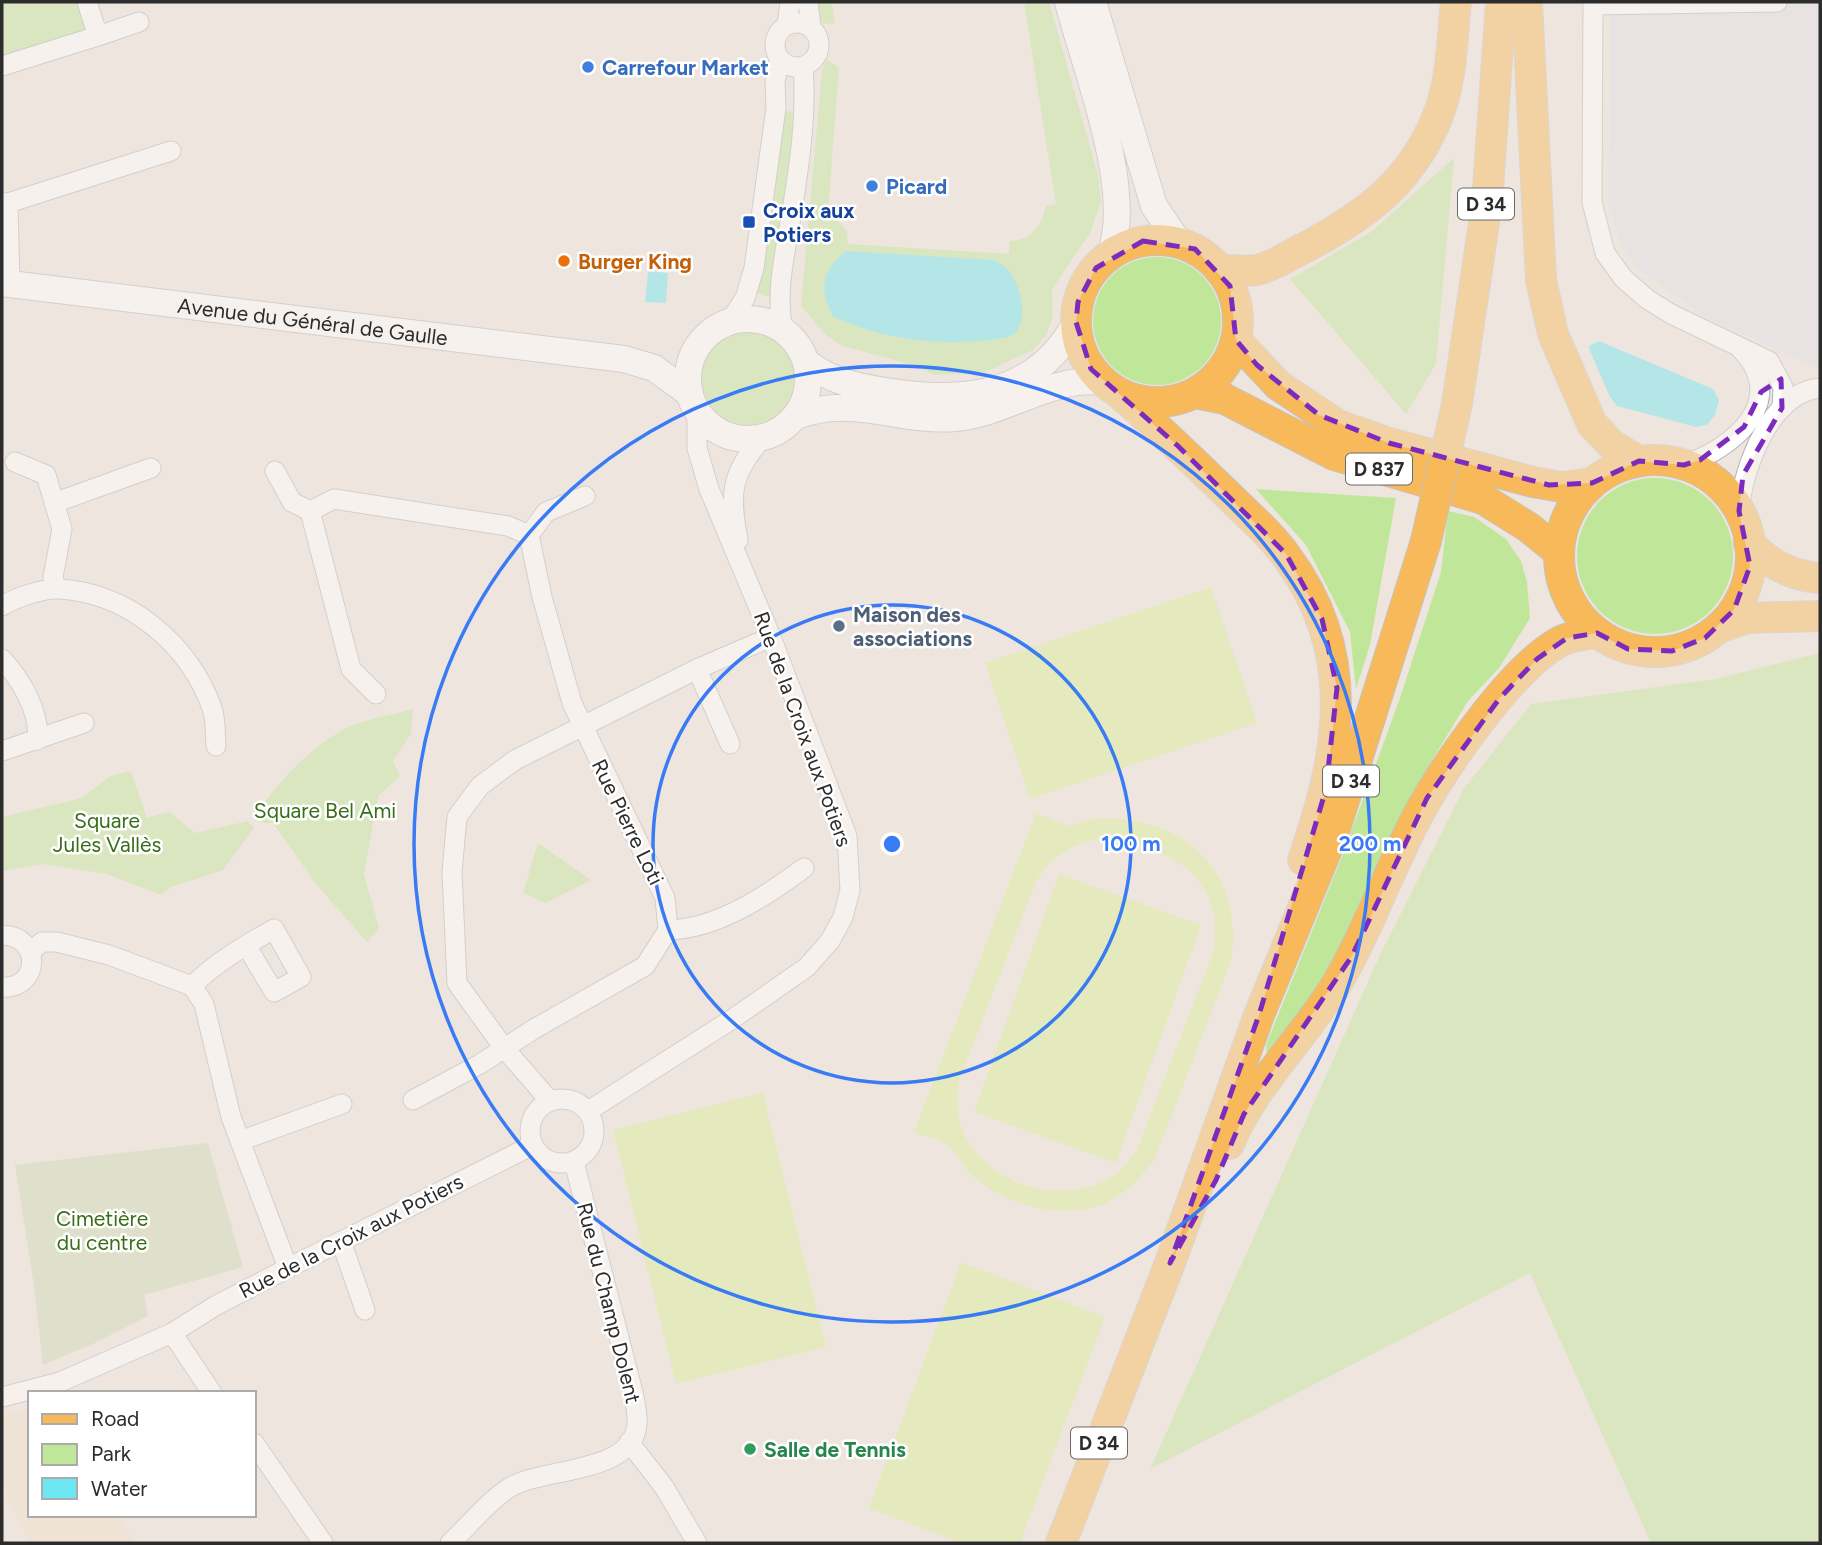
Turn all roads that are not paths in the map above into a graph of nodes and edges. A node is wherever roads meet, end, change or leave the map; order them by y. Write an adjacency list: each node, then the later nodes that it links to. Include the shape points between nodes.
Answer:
1 (87, 2): 14 (street)
2 (790, 2): 12 (street)
3 (808, 2): 13 (street)
4 (1068, 2): 21 (main road, via 1109,147 1119,220)
5 (1093, 2): 20 (main road, via 1150,194)
6 (1456, 2): 22 (main road, via 1449,74 1437,118 1390,191 1340,229 1270,265 1250,271)
7 (1501, 2): 78 (main road, D 34, bridge, via 1486,203 1457,404 1426,541 1334,832)
8 (1527, 2): 41 (main road, via 1541,280 1553,334 1592,424 1613,446)
9 (1777, 2): 10 (street)
10 (1593, 3): 28 (street, via 1592,202 1605,253 1623,278 1647,299)
11 (139, 22): 14 (street)
12 (787, 24): 13 (street); 15 (street, via 774,41)
13 (811, 27): 17 (street, via 818,37 818,51)
14 (99, 36): 16 (street)
15 (780, 60): 17 (street); 24 (street, via 754,268 745,298)
16 (2, 66)
17 (803, 66): 26 (street, via 804,108 781,278)
18 (171, 151): 19 (street)
19 (5, 203): 23 (street)
20 (1179, 243): 21 (main road, via 1143,241); 22 (main road, via 1195,249)
21 (1110, 254): 25 (main road, via 1085,284)
22 (1220, 270): 27 (main road, via 1236,303)
23 (6, 284): 30 (main road, Avenue du Général de Gaulle)
24 (730, 321): 26 (main road, via 758,319); 29 (main road, via 710,332)
25 (1076, 322): 31 (main road, via 1054,356 1036,370 966,396 925,397 861,387 829,379); 34 (main road, via 1083,354)
26 (783, 330): 31 (main road)
27 (1236, 340): 36 (main road, via 1221,372); 46 (main road, D 837, via 1301,403 1352,431 1533,482 1562,487)
28 (1737, 345): 32 (street, via 1769,361); 35 (street, via 1756,368)
29 (695, 349): 30 (main road, Avenue du Général de Gaulle); 37 (main road, via 690,364)
30 (624, 359): 37 (main road, Avenue du Général de Gaulle, via 654,368)
31 (806, 362): 39 (main road, via 807,390)
32 (1781, 379): 33 (street, via 1800,377); 35 (street); 38 (street)
33 (1820, 386): 38 (street)
34 (1111, 388): 36 (main road, via 1158,403); 39 (main road, via 1069,382 1004,407 956,418 924,418 845,405); 78 (main road, via 1178,446 1286,554 1315,603 1330,644 1337,688 1334,748)
35 (1761, 391): 43 (street, via 1744,427 1709,455)
36 (1195, 393): 53 (main road, D 837, via 1225,399 1334,455 1483,499)
37 (693, 402): 40 (main road, via 715,429 726,435); 56 (street, Rue de la Croix aux Potiers, via 697,448 709,489)
38 (1782, 408): 50 (street, via 1747,465)
39 (796, 416): 40 (main road)
40 (763, 437): 56 (street, Rue de la Croix aux Potiers, via 738,468 733,510)
41 (1639, 461): 43 (main road); 46 (main road)
42 (15, 462): 48 (street, via 46,475)
43 (1684, 465): 50 (main road, via 1716,482)
44 (151, 468): 48 (street)
45 (275, 471): 49 (street, via 292,502)
46 (1592, 483): 53 (main road, via 1568,514)
47 (585, 496): 51 (street, via 546,512)
48 (54, 502): 55 (street, via 62,529 53,577)
49 (310, 511): 51 (street, via 334,499 508,526); 64 (street, via 351,669)
50 (1739, 511): 52 (main road)
51 (530, 535): 66 (street, Rue Pierre Loti, via 552,636)
52 (1749, 543): 54 (main road, via 1776,566); 59 (main road, via 1745,589)
53 (1559, 552): 60 (main road, via 1560,573 1570,602)
54 (1820, 578)
55 (56, 588): 57 (street); 69 (street, via 117,603 150,623 181,651 213,711)
56 (753, 595): 61 (street, Rue de la Croix aux Potiers)
57 (2, 606)
58 (1820, 616): 59 (main road, via 1747,618)
59 (1719, 628): 60 (main road, via 1689,646 1663,652 1628,649)
60 (1597, 633): 88 (main road, via 1567,638 1537,659 1499,699 1435,787 1352,956 1318,1013 1244,1114 1216,1180)
61 (771, 636): 63 (street); 83 (street, Rue de la Croix aux Potiers, via 847,836 850,890 843,917 807,967)
62 (2, 659): 67 (street, via 14,672 39,725)
63 (696, 669): 66 (street); 68 (street)
64 (376, 694)
65 (84, 723): 67 (street)
66 (581, 726): 72 (street, Rue Pierre Loti, via 665,898); 79 (street, via 515,760 480,786 457,817 452,872 457,983)
67 (37, 740): 70 (street)
68 (730, 744)
69 (216, 746)
70 (2, 751)
71 (804, 868): 72 (street, via 723,917 689,930)
72 (668, 930): 79 (street, via 645,966)
73 (2, 935): 75 (street, via 19,938)
74 (246, 945): 76 (street, via 215,963)
75 (30, 952): 76 (street, via 42,942 57,942 109,955); 77 (street, via 27,976 15,986)
76 (192, 986): 84 (street, via 204,1004)
77 (2, 987)
78 (1259, 1015): 88 (main road, D 34)
79 (504, 1048): 80 (street); 81 (street)
80 (413, 1100)
81 (550, 1101): 83 (street, via 570,1099); 85 (street, via 534,1114 530,1125)
82 (342, 1104): 84 (street)
83 (588, 1111): 86 (street, via 594,1140 583,1157)
84 (240, 1141): 89 (street)
85 (533, 1145): 86 (street, via 555,1163); 87 (street, Rue de la Croix aux Potiers)
86 (573, 1161): 94 (street, Rue du Champ Dolent, via 633,1392 637,1426)
87 (341, 1241): 89 (street, Rue de la Croix aux Potiers); 90 (street)
88 (1170, 1263): 99 (main road, D 34)
89 (288, 1268): 91 (street, Rue de la Croix aux Potiers)
90 (365, 1310)
91 (172, 1333): 92 (street); 93 (street, Rue de la Croix aux Potiers, via 60,1381)
92 (211, 1391)
93 (2, 1397)
94 (629, 1442): 97 (street, via 608,1461 523,1480 508,1488); 98 (street, via 664,1487)
95 (256, 1446): 96 (street)
96 (323, 1543)
97 (450, 1543)
98 (697, 1543)
99 (1062, 1543)

